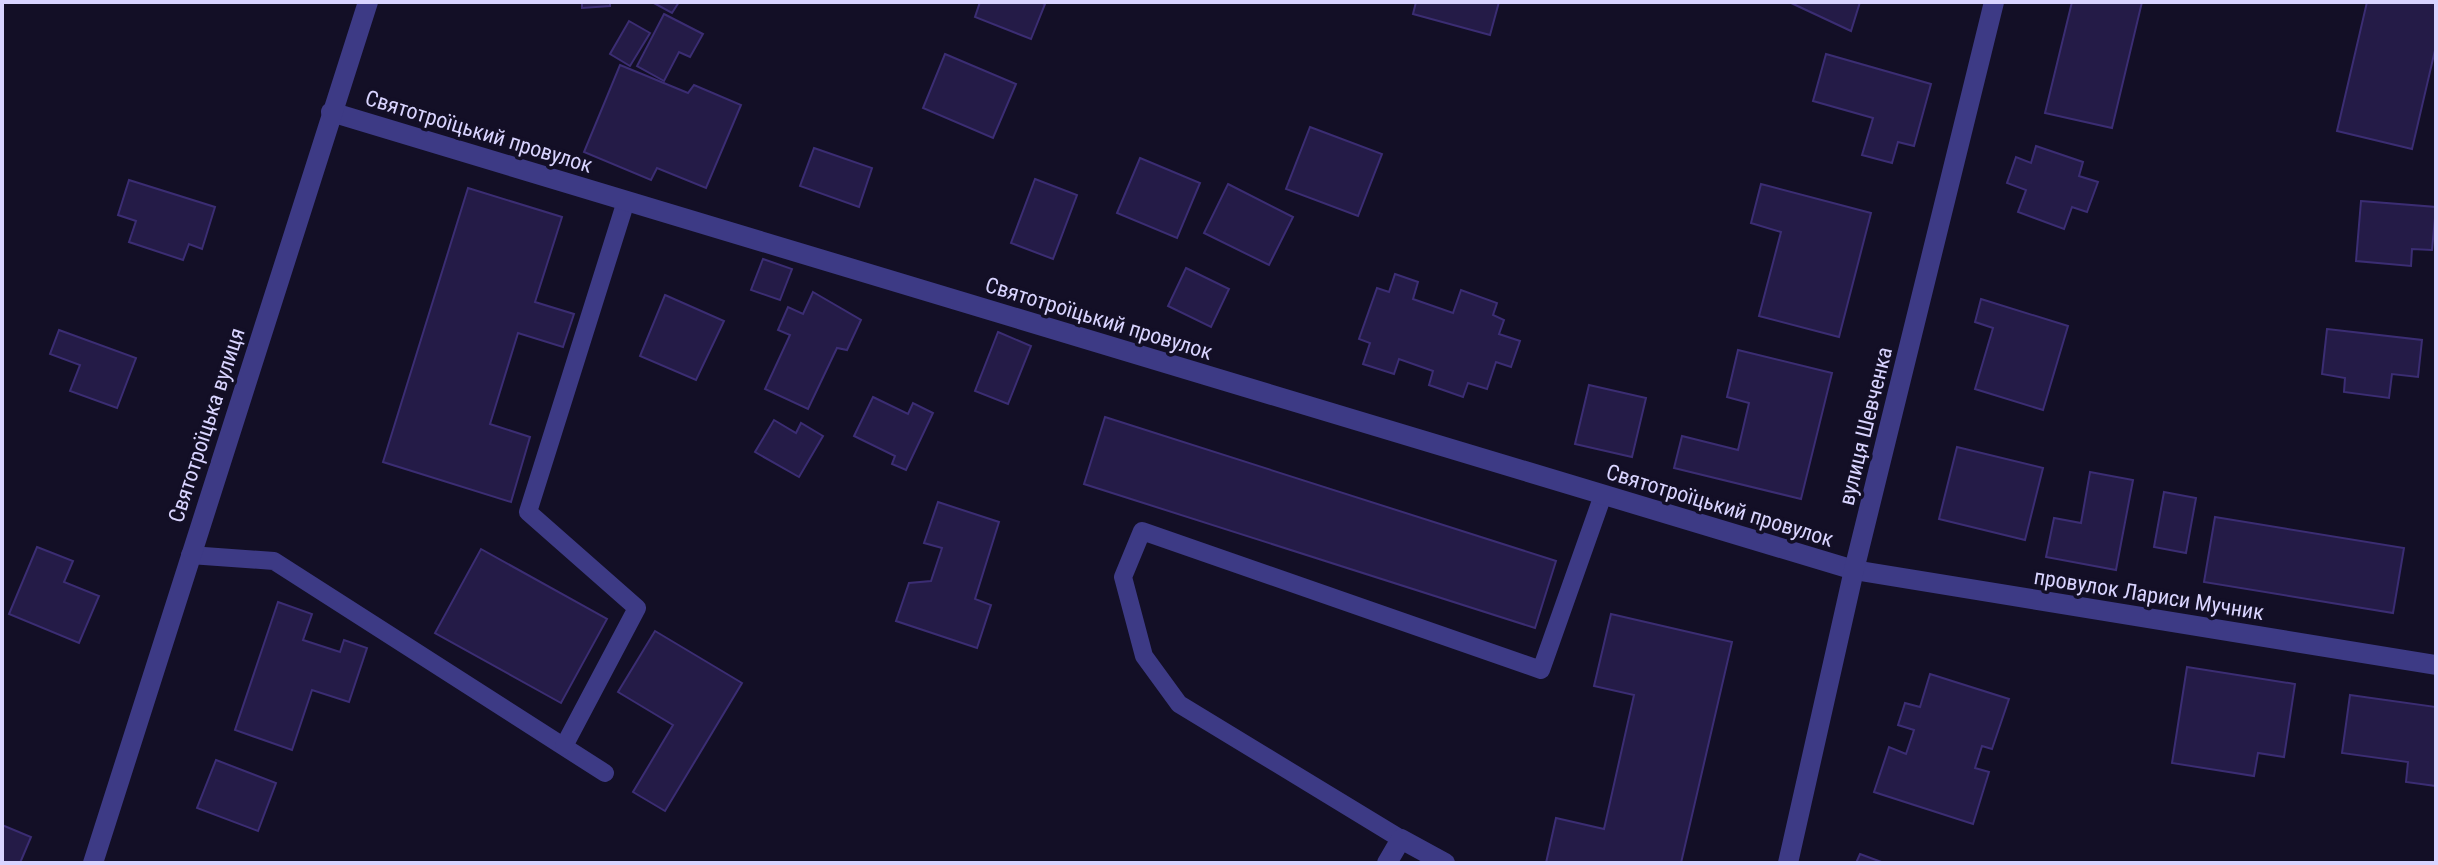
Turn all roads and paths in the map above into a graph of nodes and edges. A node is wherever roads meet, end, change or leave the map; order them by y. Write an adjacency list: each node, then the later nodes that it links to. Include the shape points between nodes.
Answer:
1 (368, 2): 3 (street, Святотроїцька вулиця)
2 (1994, 2): 7 (street, вулиця Шевченка)
3 (331, 112): 4 (street, Святотроїцький провулок); 6 (street, Святотроїцька вулиця)
4 (626, 201): 5 (street, Святотроїцький провулок); 9 (lane, via 528,512 637,608)
5 (1603, 495): 7 (street, Святотроїцький провулок); 11 (lane, via 1541,670 1142,531 1123,577 1144,656 1179,704)
6 (190, 555): 9 (lane, via 274,561); 12 (street, Святотроїцька вулиця)
7 (1854, 570): 8 (street, провулок Лариси Мучник); 15 (street, вулиця Шевченка)
8 (2436, 665)
9 (564, 746): 10 (lane)
10 (605, 773)
11 (1401, 839): 13 (street); 14 (street)
12 (93, 863)
13 (1387, 863)
14 (1445, 863)
15 (1788, 863)

